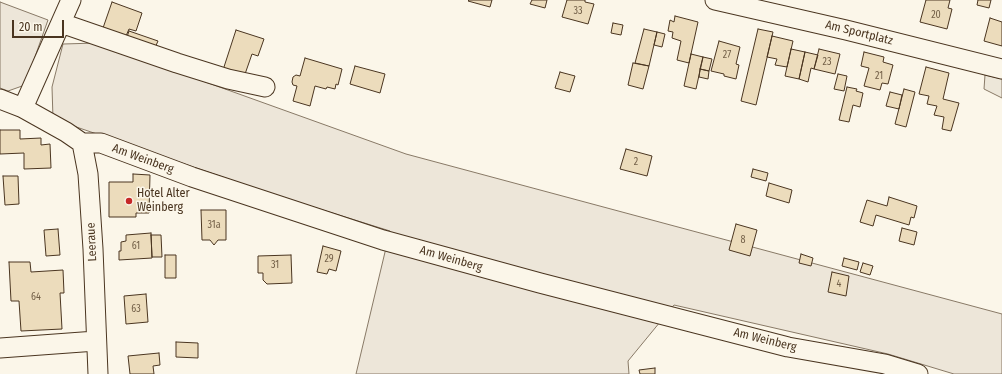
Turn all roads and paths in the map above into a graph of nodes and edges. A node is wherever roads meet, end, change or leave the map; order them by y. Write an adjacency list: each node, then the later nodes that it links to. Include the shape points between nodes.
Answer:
1 (71, 0): 3 (street)
2 (715, 0): 4 (street, Am Sportplatz)
3 (61, 23): 5 (street, via 228,79); 7 (street)
4 (1002, 69)
5 (265, 87)
6 (0, 98): 7 (street)
7 (23, 108): 8 (street)
8 (82, 143): 9 (street, Leeraue, via 88,174); 11 (street, Am Weinberg, via 101,143 192,177 383,240 788,347)
9 (96, 341): 10 (street); 12 (street, Leeraue)
10 (0, 348)
11 (884, 369): 13 (street, Am Weinberg)
12 (98, 374)
13 (918, 374)

